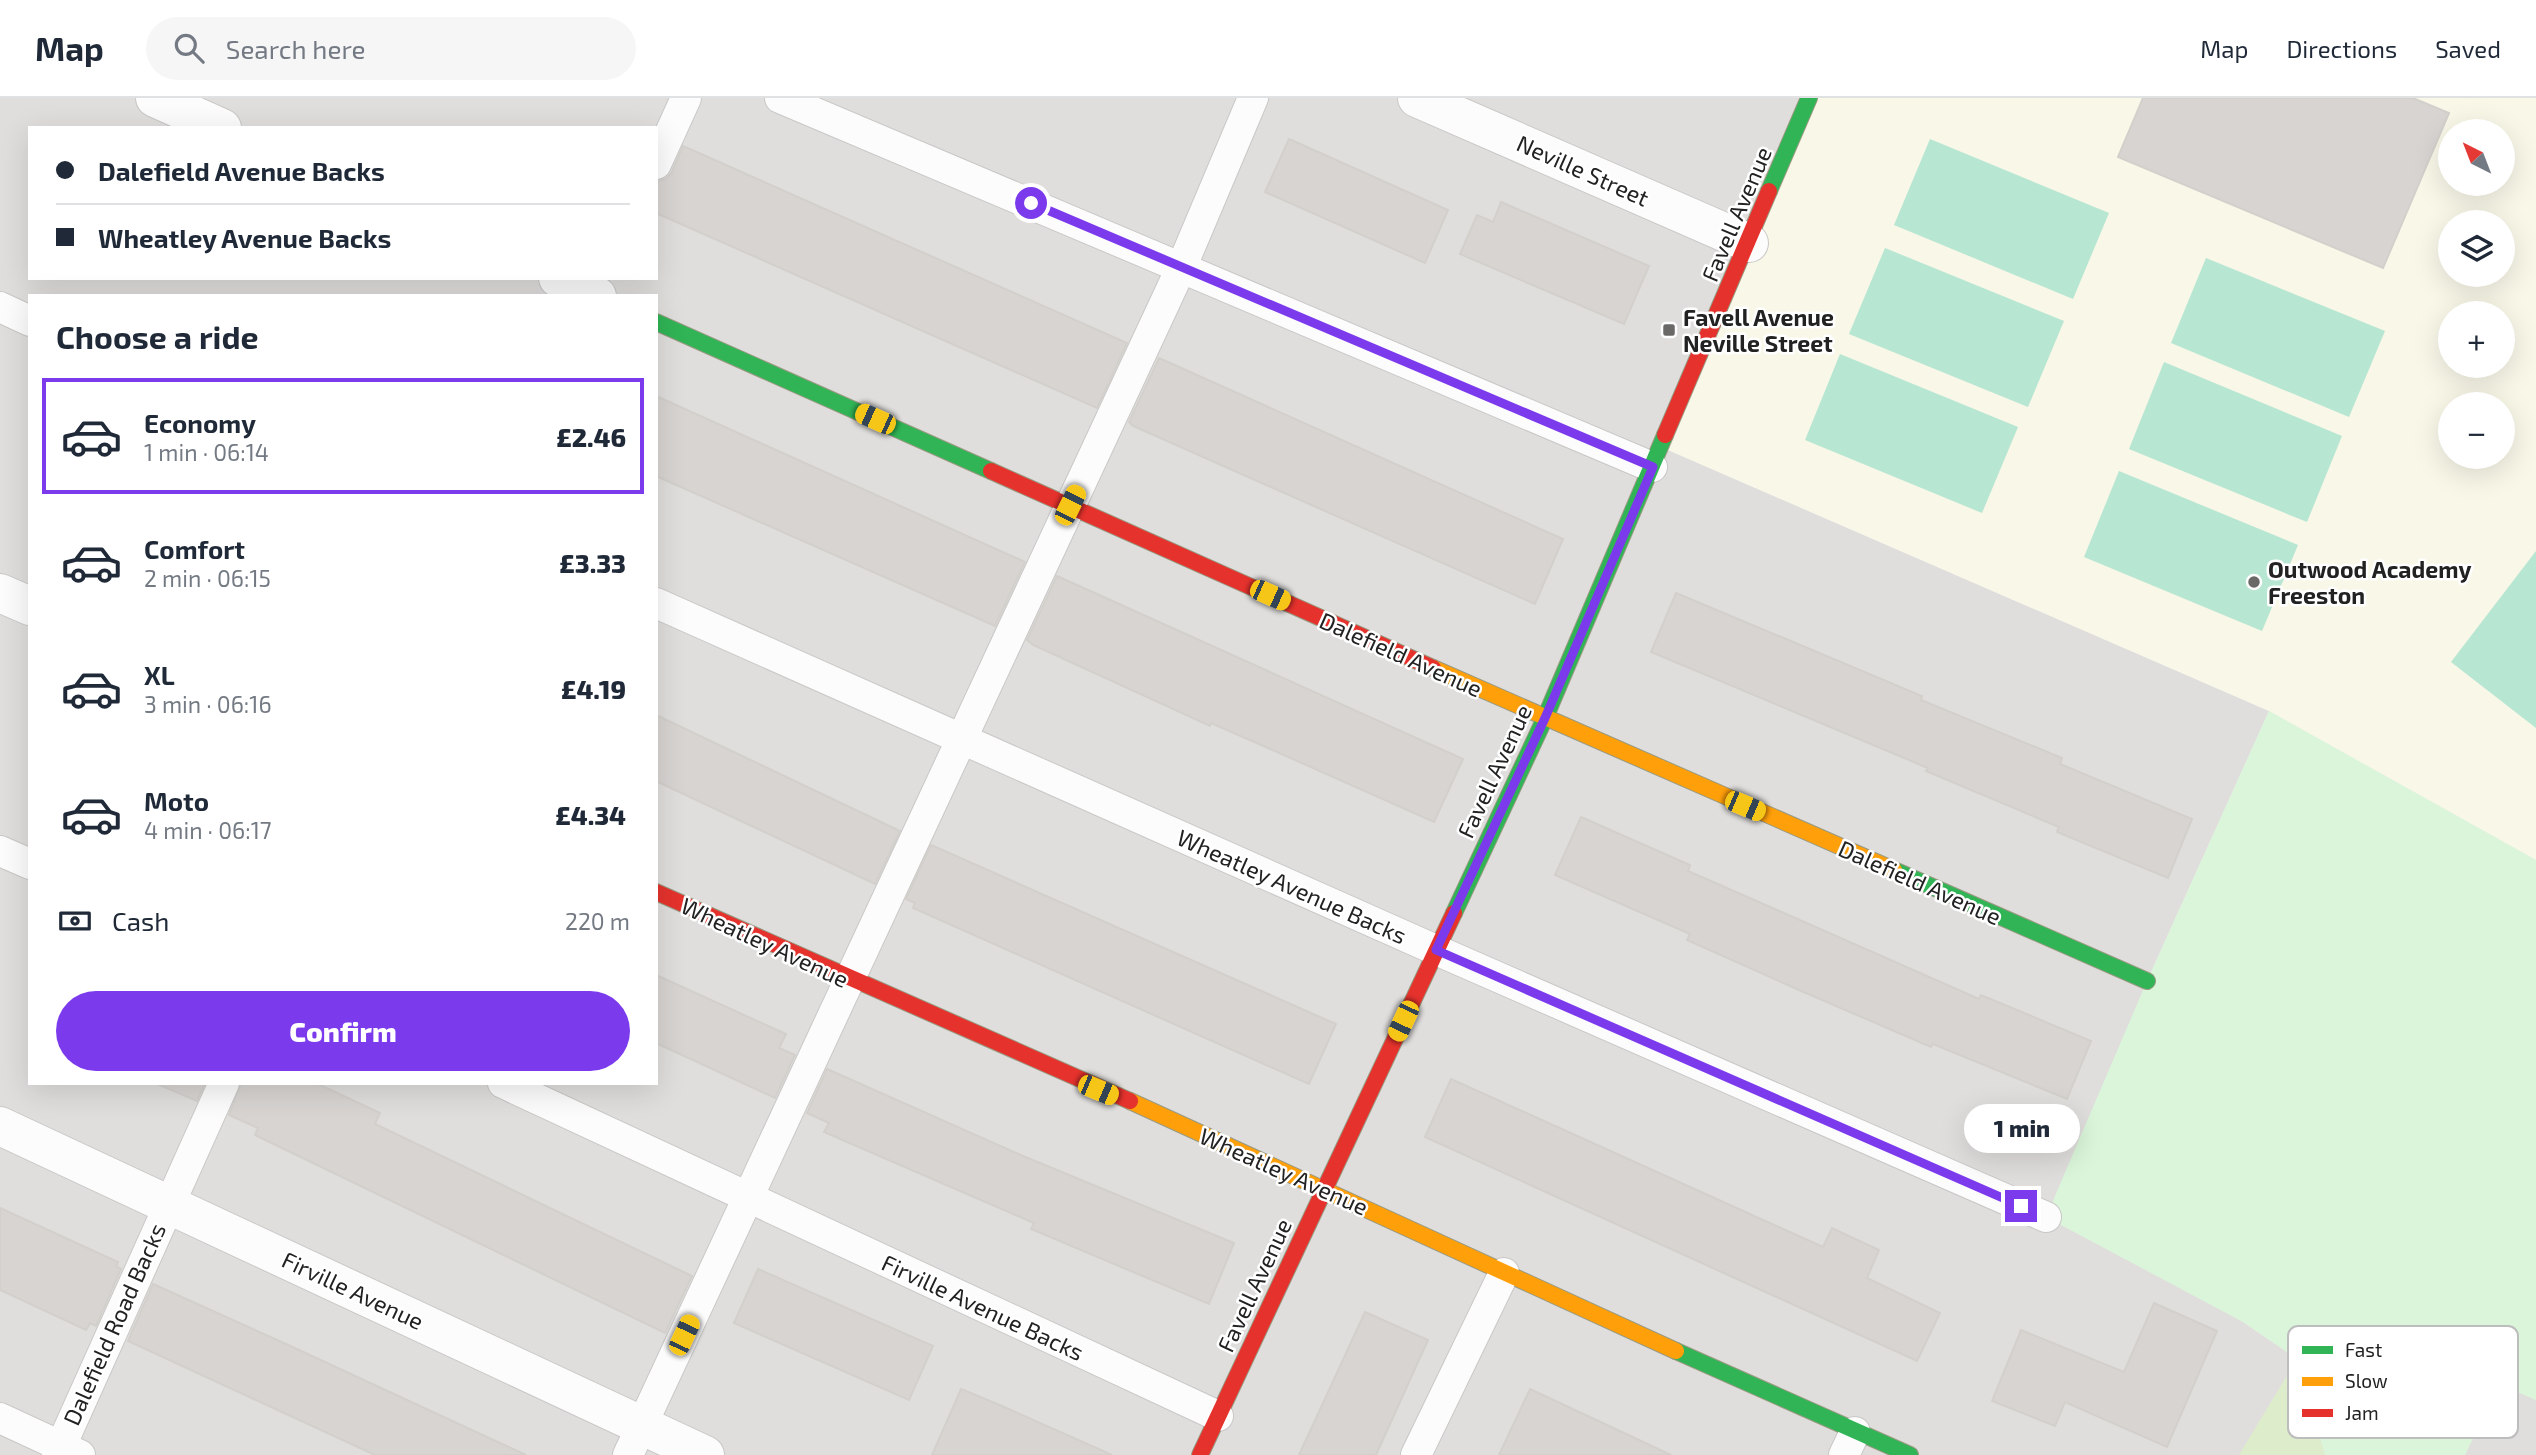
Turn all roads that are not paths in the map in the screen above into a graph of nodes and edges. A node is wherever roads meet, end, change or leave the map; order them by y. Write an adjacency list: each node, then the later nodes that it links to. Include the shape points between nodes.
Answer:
1 (155, 98): 7 (street)
2 (686, 98): 8 (lane)
3 (780, 98): 10 (lane)
4 (1252, 98): 10 (lane)
5 (1417, 98): 9 (street, Neville Street)
6 (1809, 98): 9 (street, Favell Avenue)
7 (218, 126)
8 (658, 160)
9 (1749, 243): 16 (street, Favell Avenue)
10 (1182, 266): 16 (lane); 17 (lane)
11 (562, 280): 12 (street)
12 (593, 294)
13 (0, 307): 14 (lane)
14 (28, 320)
15 (658, 323): 17 (street, Dalefield Avenue)
16 (1653, 467): 21 (street, Favell Avenue)
17 (1070, 505): 21 (street, Dalefield Avenue); 22 (lane)
18 (0, 593): 20 (street)
19 (658, 604): 22 (lane, Wheatley Avenue Backs)
20 (28, 605)
21 (1545, 718): 26 (street, Favell Avenue); 28 (street, Dalefield Avenue)
22 (961, 738): 26 (lane, Wheatley Avenue Backs); 27 (lane)
23 (0, 850): 24 (lane)
24 (28, 863)
25 (658, 893): 27 (street, Wheatley Avenue)
26 (1436, 950): 32 (street, Favell Avenue); 35 (lane, Wheatley Avenue Backs)
27 (847, 981): 32 (street, Wheatley Avenue); 33 (lane)
28 (2147, 981)
29 (222, 1085): 34 (lane)
30 (507, 1085): 33 (lane, Firville Avenue Backs)
31 (0, 1126): 34 (street, Firville Avenue)
32 (1325, 1188): 36 (street, Wheatley Avenue); 37 (street, Favell Avenue)
33 (749, 1198): 37 (lane, Firville Avenue Backs); 39 (lane)
34 (168, 1203): 39 (street, Firville Avenue); 41 (lane, Dalefield Road Backs)
35 (2046, 1217)
36 (1504, 1273): 40 (street, Wheatley Avenue); 44 (lane)
37 (1218, 1416): 43 (street, Favell Avenue)
38 (0, 1418): 41 (lane, Dalefield Road Backs)
39 (634, 1441): 42 (street, Firville Avenue)
40 (1850, 1443): 45 (street, Wheatley Avenue)
41 (66, 1452)
42 (705, 1455)
43 (1200, 1455)
44 (1416, 1455)
45 (1910, 1455)

